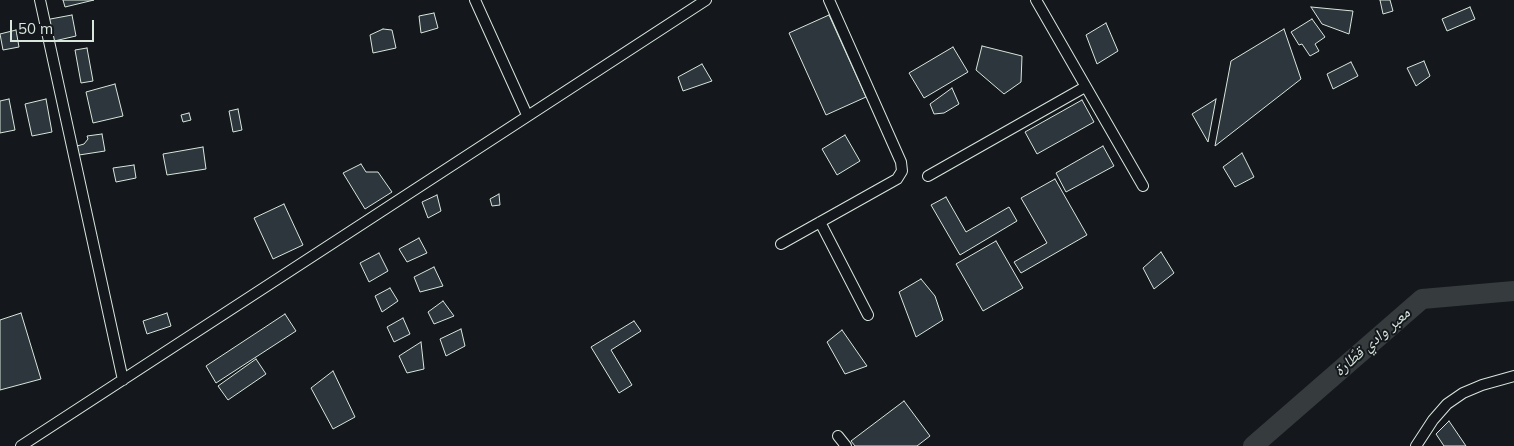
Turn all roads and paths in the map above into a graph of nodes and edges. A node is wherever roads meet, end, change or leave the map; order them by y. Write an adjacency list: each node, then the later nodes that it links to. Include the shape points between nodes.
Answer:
1 (40, 0): 14 (street)
2 (475, 0): 7 (street)
3 (706, 0): 7 (street)
4 (829, 0): 10 (street, via 902,167 897,179)
5 (1036, 0): 6 (street)
6 (1085, 87): 8 (street); 9 (street)
7 (527, 115): 14 (street)
8 (928, 176)
9 (1143, 186)
10 (820, 222): 11 (street); 12 (street)
11 (781, 244)
12 (868, 315)
13 (1514, 376): 18 (street, via 1482,385 1447,404)
14 (123, 380): 16 (street)
15 (838, 436): 17 (street)
16 (20, 446)
17 (846, 446)
18 (1416, 446)

